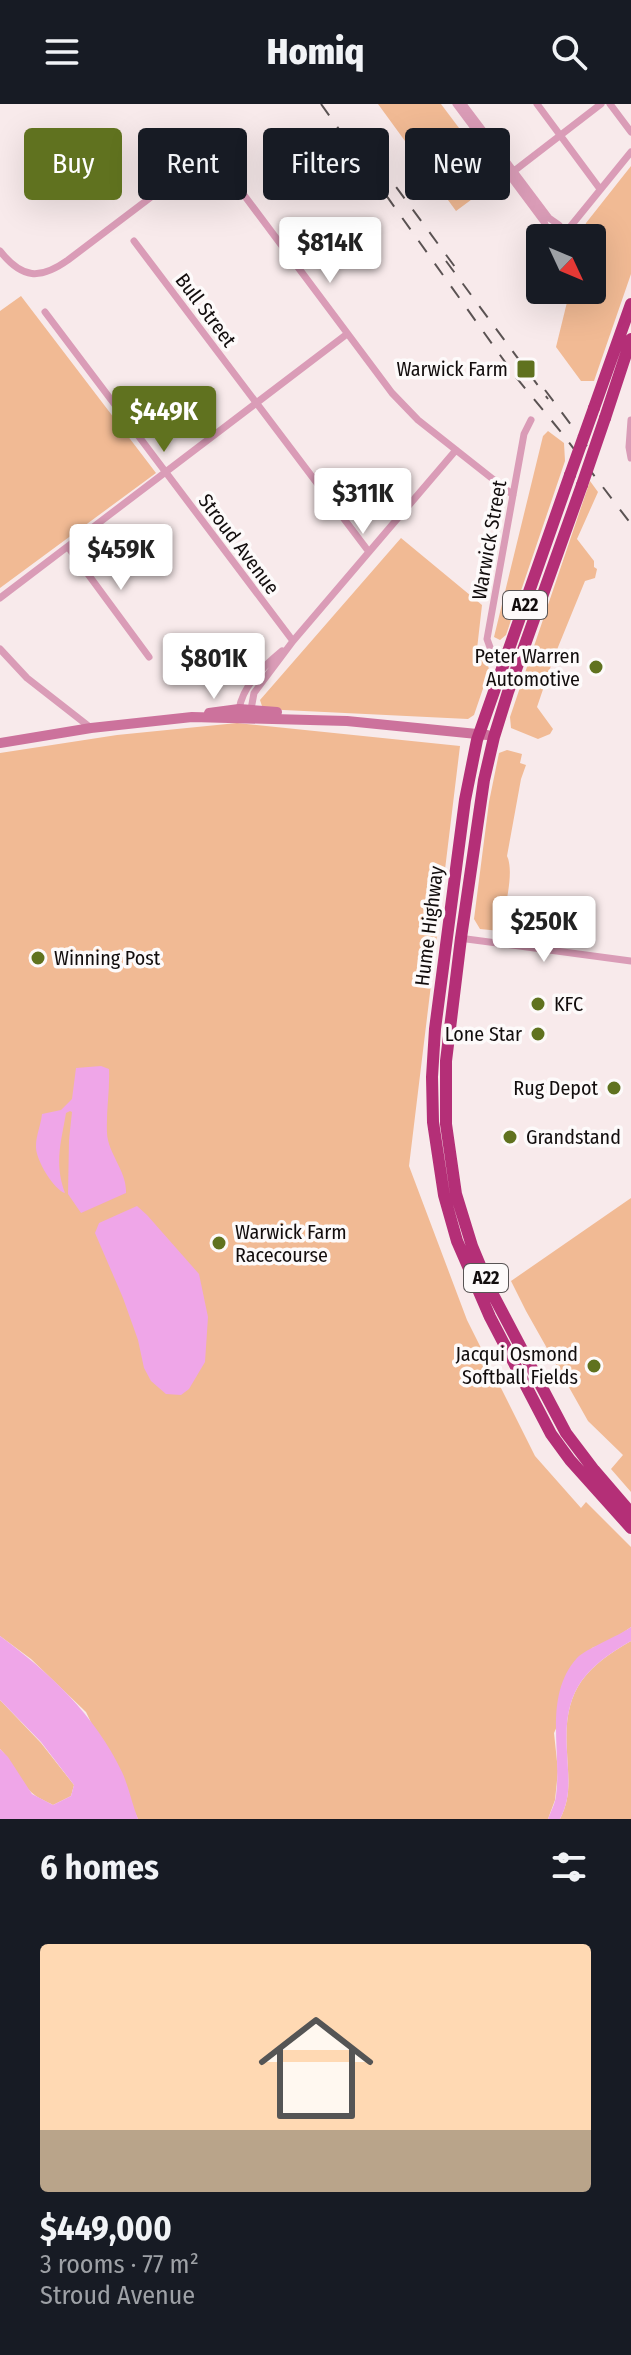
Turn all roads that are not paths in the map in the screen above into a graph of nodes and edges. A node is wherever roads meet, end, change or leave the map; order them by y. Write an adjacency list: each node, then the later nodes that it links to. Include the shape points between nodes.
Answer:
1 (456, 104): 11 (street)
2 (463, 104): 9 (street)
3 (537, 104): 7 (street)
4 (601, 104): 7 (street)
5 (610, 104): 6 (street)
6 (631, 132)
7 (560, 135): 9 (street); 10 (street)
8 (631, 152): 10 (street)
9 (514, 171): 12 (street)
10 (600, 189): 13 (street)
11 (545, 224)
12 (558, 224)
13 (572, 224)
14 (134, 241): 20 (street, Bull Street)
15 (0, 251): 18 (street, via 15,267 41,274 209,159 219,163)
16 (631, 304): 33 (highway, Hume Highway / A22, bridge)
17 (45, 312): 25 (street, Stroud Avenue)
18 (347, 334): 20 (street); 23 (street, via 405,408)
19 (631, 339): 37 (highway, Hume Highway / A22, bridge)
20 (257, 403): 25 (street); 28 (street, Bull Street)
21 (531, 420): 26 (street, Warwick Street)
22 (631, 420): 24 (street)
23 (456, 450): 26 (street); 28 (street)
24 (631, 458)
25 (165, 473): 27 (street); 30 (street, Stroud Avenue)
26 (513, 495): 33 (street, Warwick Street, via 487,639 491,650)
27 (68, 547): 29 (street); 32 (street)
28 (369, 552): 30 (street)
29 (0, 598)
30 (293, 641): 34 (street, via 243,694)
31 (0, 649): 35 (street, via 27,678)
32 (149, 657)
33 (506, 658): 36 (highway, Hume Highway / A22)
34 (244, 713): 35 (main road); 36 (main road)
35 (91, 728): 38 (main road)
36 (478, 733): 37 (main road); 39 (highway, Hume Highway / A22, via 465,800)
37 (494, 737): 39 (highway, Hume Highway / A22)
38 (0, 743)
39 (454, 937): 40 (street); 41 (highway, Hume Highway / A22, via 445,1088 448,1148 456,1194)
40 (631, 961)
41 (496, 1314): 42 (highway, Hume Highway / A22, via 566,1433); 43 (highway, Hume Highway / A22, via 541,1418)
42 (631, 1513)
43 (631, 1528)

